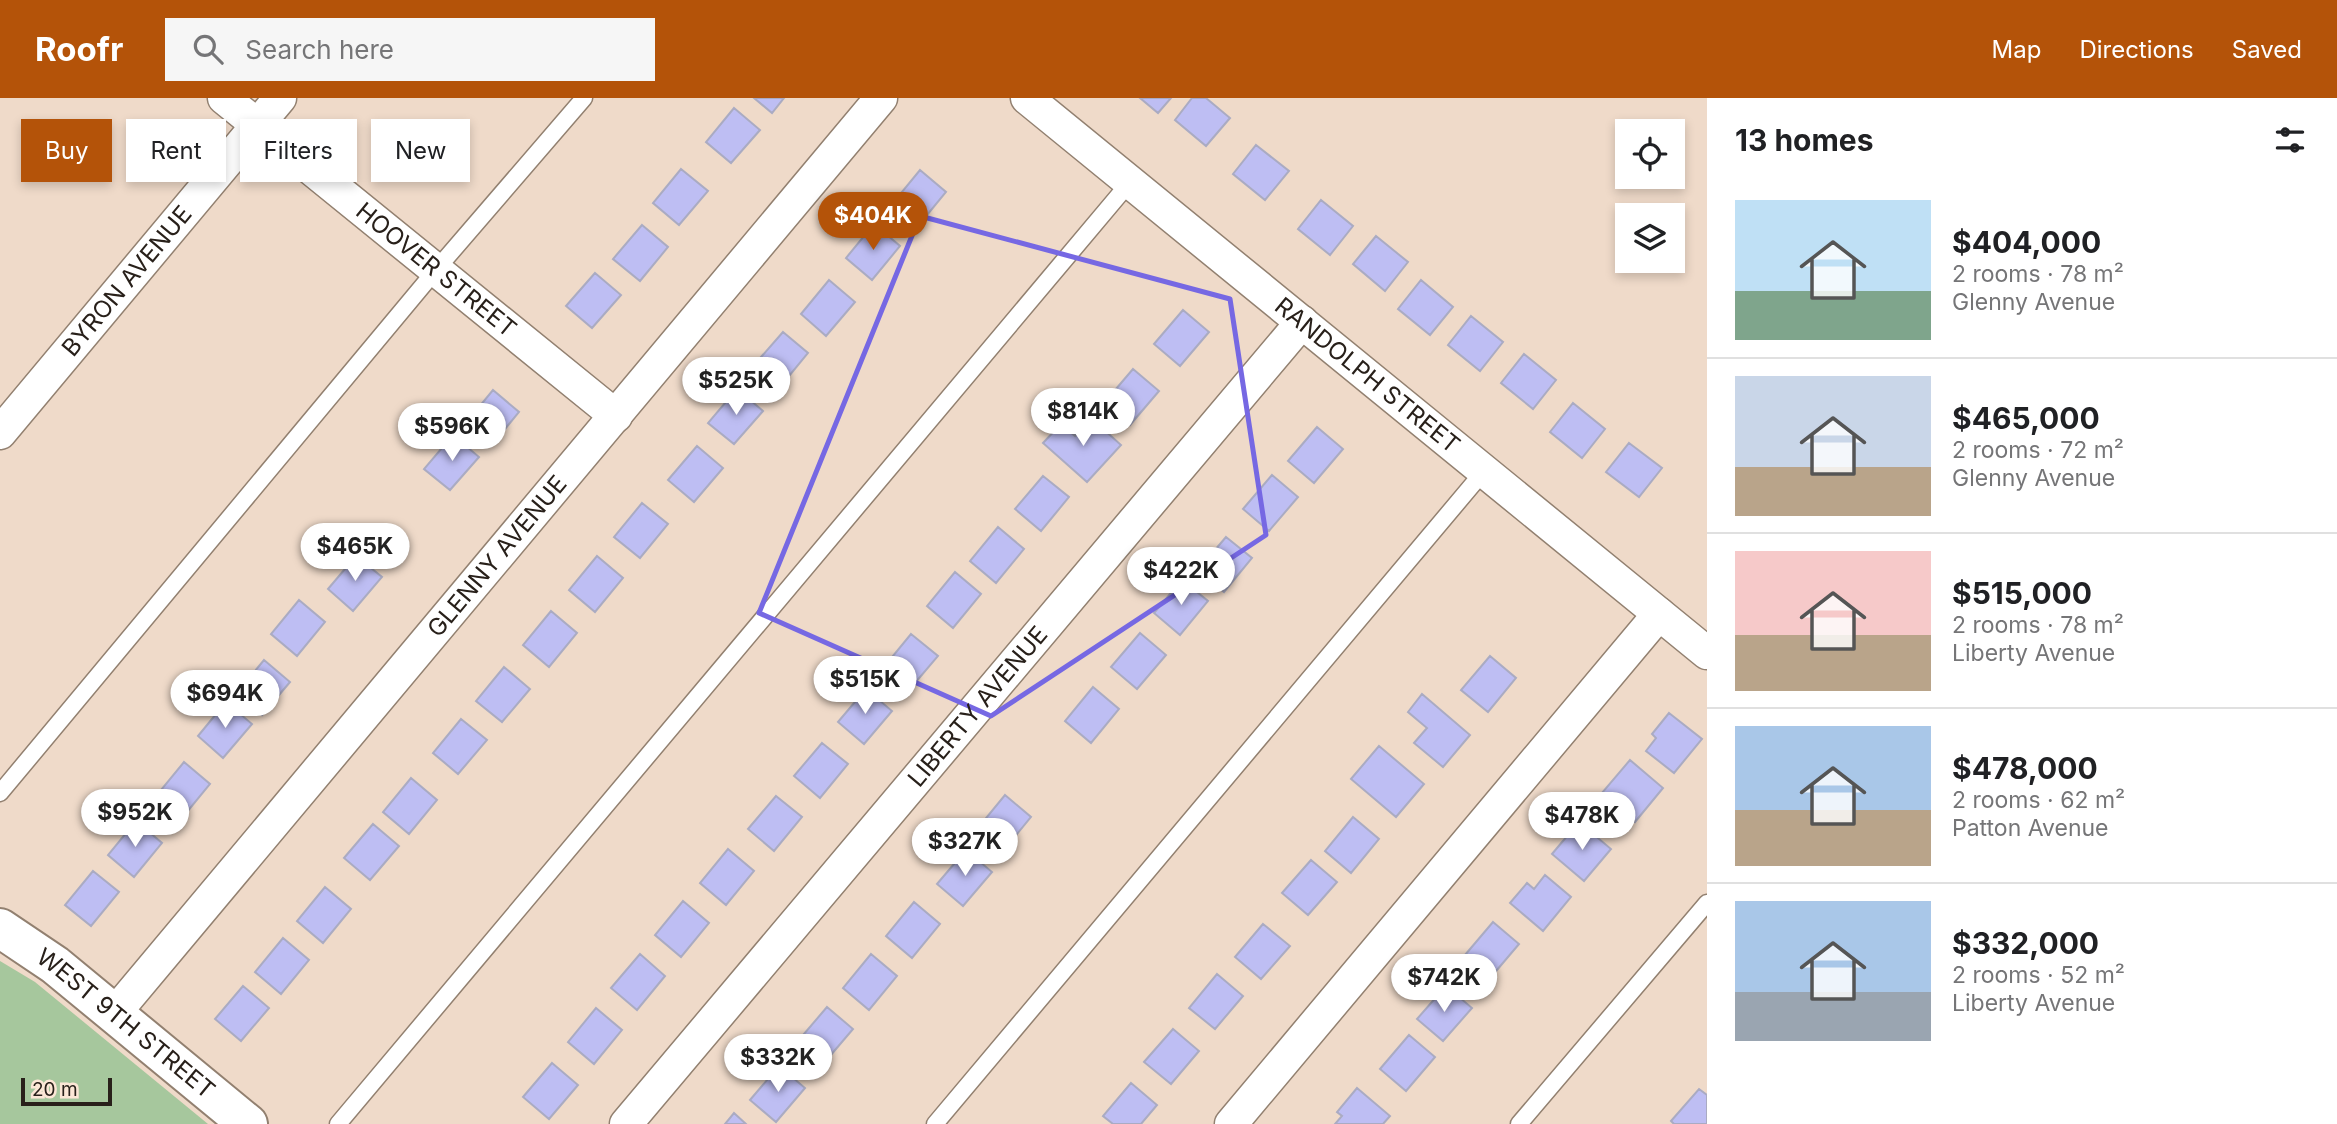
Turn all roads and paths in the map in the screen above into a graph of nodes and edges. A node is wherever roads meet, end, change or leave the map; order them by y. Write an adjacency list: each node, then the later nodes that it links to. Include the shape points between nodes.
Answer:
1 (224, 98): 6 (street, HOOVER STREET)
2 (280, 98): 7 (street, BYRON AVENUE)
3 (584, 98): 11 (lane)
4 (881, 98): 13 (street, GLENNY AVENUE)
5 (1027, 98): 10 (street, RANDOLPH STREET)
6 (250, 119)
7 (262, 119)
8 (240, 145): 14 (street, BYRON AVENUE)
9 (326, 182): 11 (street, HOOVER STREET)
10 (1130, 182): 12 (street, RANDOLPH STREET); 23 (lane)
11 (435, 271): 13 (street, HOOVER STREET); 18 (lane)
12 (1302, 323): 15 (street, RANDOLPH STREET); 24 (street, LIBERTY AVENUE)
13 (616, 416): 21 (street, GLENNY AVENUE)
14 (0, 433)
15 (1484, 471): 16 (street, RANDOLPH STREET); 25 (lane)
16 (1659, 614): 17 (street, RANDOLPH STREET); 26 (street)
17 (1707, 653)
18 (0, 793)
19 (1707, 903): 27 (lane)
20 (0, 928): 21 (street, WEST 9TH STREET, via 55,965)
21 (114, 1014): 22 (street, WEST 9TH STREET)
22 (248, 1124)
23 (338, 1124)
24 (626, 1124)
25 (935, 1124)
26 (1231, 1124)
27 (1519, 1124)

